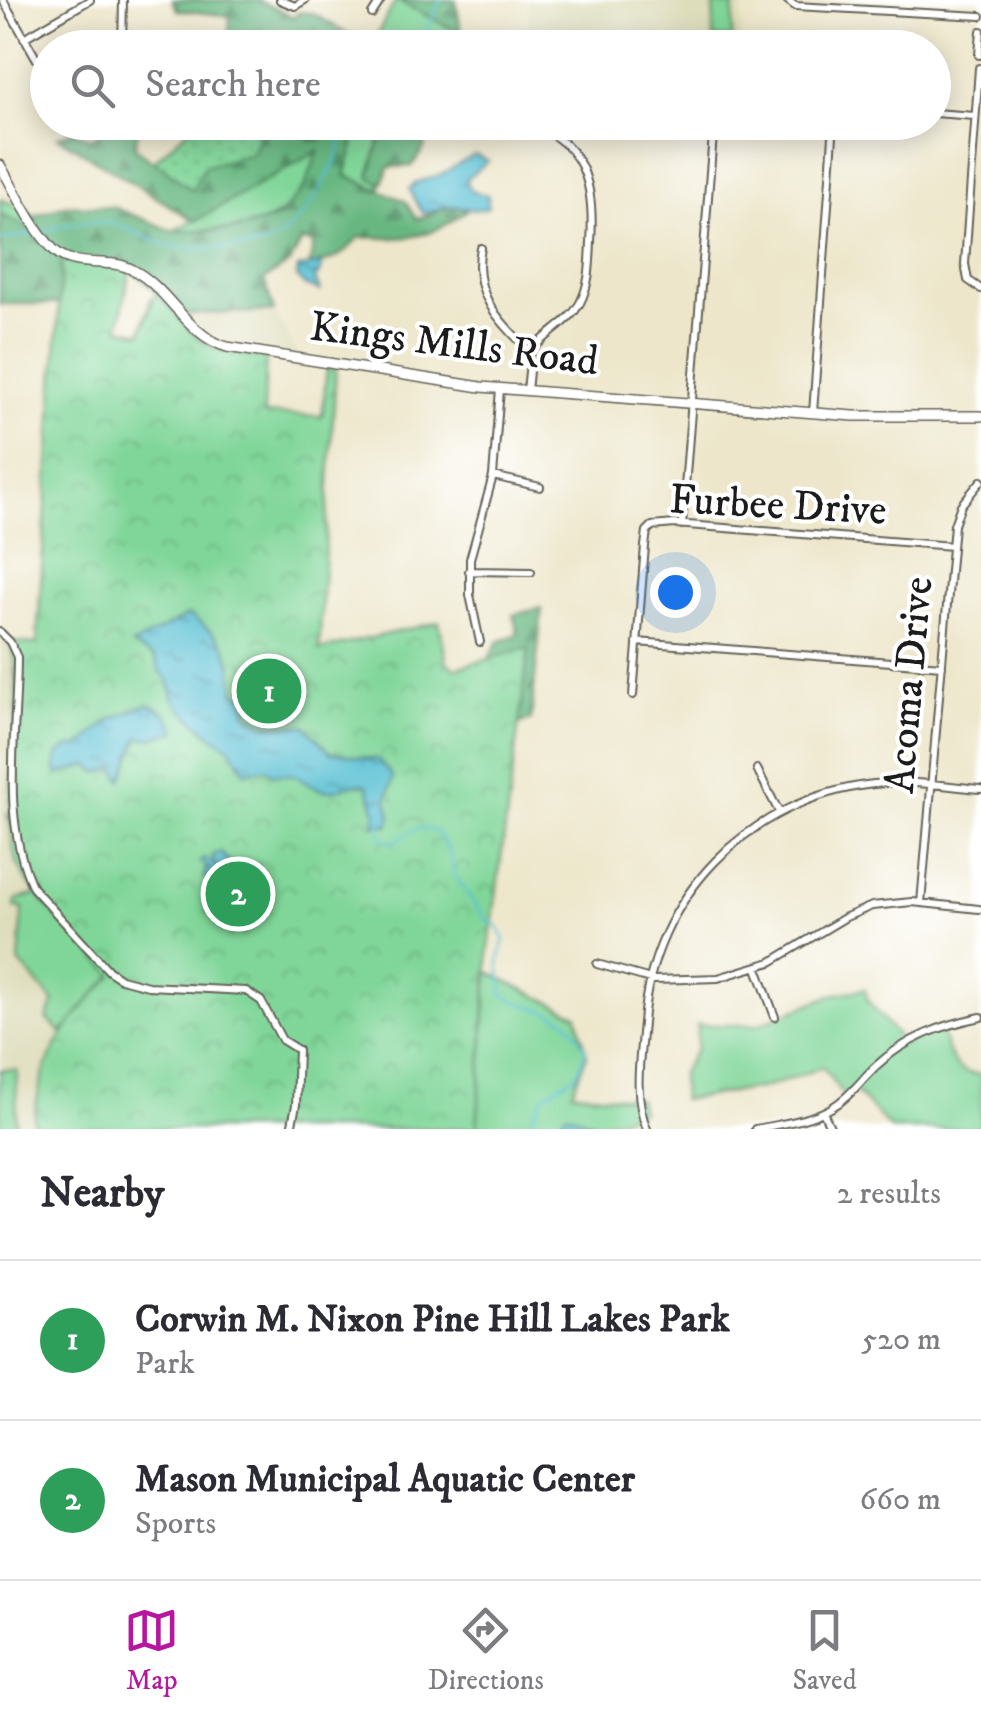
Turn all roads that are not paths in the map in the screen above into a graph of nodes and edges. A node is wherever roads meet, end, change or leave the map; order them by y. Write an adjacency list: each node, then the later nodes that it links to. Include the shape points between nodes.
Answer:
1 (3, 0): 14 (street)
2 (90, 0): 10 (street)
3 (123, 0): 11 (street)
4 (280, 0): 5 (street, via 295,6)
5 (305, 0)
6 (381, 0): 8 (street)
7 (787, 0): 9 (street, via 795,6)
8 (372, 14)
9 (981, 16)
10 (38, 30)
11 (122, 30)
12 (981, 31): 16 (street)
13 (30, 35): 14 (street)
14 (24, 38): 15 (street)
15 (30, 48)
16 (979, 55)
17 (979, 68): 19 (street)
18 (951, 114): 19 (street)
19 (975, 116): 25 (street, via 965,264 968,280)
20 (556, 140): 26 (street, via 576,158 591,187 587,286 574,312)
21 (713, 140): 29 (street)
22 (833, 140): 30 (street)
23 (0, 165): 27 (street, Kings Mills Road, via 49,244 66,258 134,270 216,344)
24 (481, 248): 26 (street, via 480,280 490,307)
25 (981, 289)
26 (530, 352): 28 (street)
27 (500, 388): 28 (street, Kings Mills Road); 32 (street)
28 (526, 390): 29 (street, Kings Mills Road)
29 (693, 403): 30 (street, Kings Mills Road); 35 (street)
30 (813, 413): 31 (street, Kings Mills Road)
31 (981, 416)
32 (493, 476): 34 (street); 37 (street)
33 (981, 482): 36 (street, Acoma Drive, via 958,510)
34 (540, 487)
35 (682, 525): 36 (street, Furbee Drive); 41 (street, Furbee Drive, via 648,531)
36 (952, 546): 42 (street, Acoma Drive)
37 (469, 571): 38 (street); 40 (street)
38 (531, 572)
39 (0, 632): 56 (street, via 17,657 8,813 15,858 33,888 109,971 141,985 246,991 259,998 280,1037 298,1050)
40 (480, 642)
41 (637, 642): 42 (street); 43 (street, Furbee Drive)
42 (942, 666): 45 (street, Acoma Drive)
43 (632, 694)
44 (756, 769): 47 (street)
45 (932, 785): 46 (street); 47 (street, via 853,786); 48 (street, Acoma Drive)
46 (981, 789)
47 (779, 812): 52 (street, via 734,842 696,882 664,934)
48 (921, 903): 49 (street); 51 (street, via 864,908)
49 (979, 909)
50 (596, 964): 52 (street)
51 (757, 968): 52 (street, via 698,980); 53 (street)
52 (649, 979): 57 (street, via 638,1087)
53 (776, 1017)
54 (981, 1017): 55 (street, via 904,1044)
55 (824, 1112): 58 (street); 59 (street)
56 (291, 1129)
57 (647, 1129)
58 (755, 1129)
59 (831, 1129)

